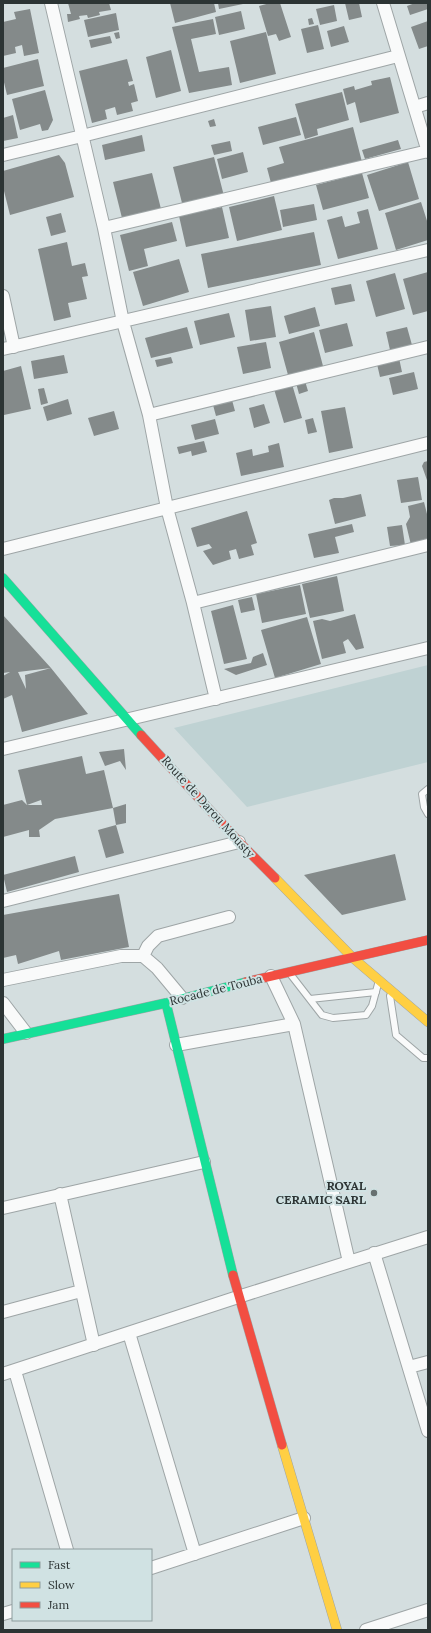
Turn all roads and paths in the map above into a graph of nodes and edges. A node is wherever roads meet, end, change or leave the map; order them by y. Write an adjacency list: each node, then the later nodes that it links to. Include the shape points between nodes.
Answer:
1 (51, 3): 6 (street)
2 (383, 3): 3 (street)
3 (398, 56): 5 (street); 6 (street)
4 (428, 103): 5 (street)
5 (415, 107): 7 (street)
6 (82, 136): 8 (street); 9 (street)
7 (428, 151): 9 (street)
8 (3, 155)
9 (104, 228): 12 (street)
10 (428, 250): 12 (street)
11 (3, 296): 14 (street)
12 (122, 322): 14 (street); 15 (street)
13 (428, 347): 15 (street)
14 (9, 348)
15 (149, 415): 17 (street)
16 (428, 443): 17 (street)
17 (167, 508): 19 (street); 21 (street)
18 (428, 544): 21 (street)
19 (3, 549)
20 (3, 578): 24 (main road, Route de Darou Mousty)
21 (193, 603): 23 (street)
22 (428, 648): 23 (street)
23 (216, 699): 24 (street)
24 (128, 720): 25 (street); 28 (main road, Route de Darou Mousty)
25 (3, 749)
26 (428, 789): 27 (lane, via 422,794)
27 (428, 814)
28 (239, 842): 29 (street); 33 (main road, Route de Darou Mousty)
29 (3, 901)
30 (229, 917): 32 (street, via 158,936)
31 (428, 940): 33 (main road, Rocade de Touba)
32 (143, 956): 36 (street, via 121,956); 40 (street, via 157,968)
33 (353, 958): 34 (main road, Rocade de Touba); 37 (main road, Route de Darou Mousty)
34 (289, 972): 35 (main road, Rocade de Touba); 41 (lane)
35 (271, 976): 40 (main road, Rocade de Touba); 45 (street)
36 (3, 980)
37 (379, 980): 38 (main road, Route de Darou Mousty); 39 (lane)
38 (389, 989): 44 (main road, Route de Darou Mousty); 49 (lane, via 396,1035 423,1058)
39 (376, 992): 41 (lane); 41 (lane, via 366,1015 340,1018 322,1015)
40 (182, 998): 42 (main road, Rocade de Touba)
41 (310, 999)
42 (166, 1002): 46 (main road, Rocade de Touba); 48 (main road)
43 (3, 1003): 46 (street)
44 (428, 1022)
45 (294, 1024): 48 (street); 55 (street)
46 (26, 1033): 47 (main road, Rocade de Touba)
47 (3, 1039)
48 (176, 1045): 50 (main road)
49 (428, 1058)
50 (204, 1162): 51 (street); 57 (main road)
51 (60, 1194): 52 (street); 56 (street)
52 (3, 1208)
53 (428, 1238): 54 (street)
54 (374, 1253): 55 (street); 62 (street)
55 (349, 1262): 57 (street)
56 (81, 1291): 58 (street); 60 (street)
57 (238, 1297): 59 (street); 65 (main road)
58 (3, 1312)
59 (129, 1333): 60 (street); 67 (street)
60 (94, 1344): 63 (street)
61 (428, 1362): 62 (street)
62 (409, 1368): 64 (street)
63 (9, 1373): 66 (street)
64 (428, 1431)
65 (304, 1518): 67 (street); 70 (main road)
66 (67, 1549)
67 (195, 1554): 68 (street)
68 (152, 1568)
69 (428, 1610): 71 (street)
70 (337, 1630)
71 (366, 1630)

